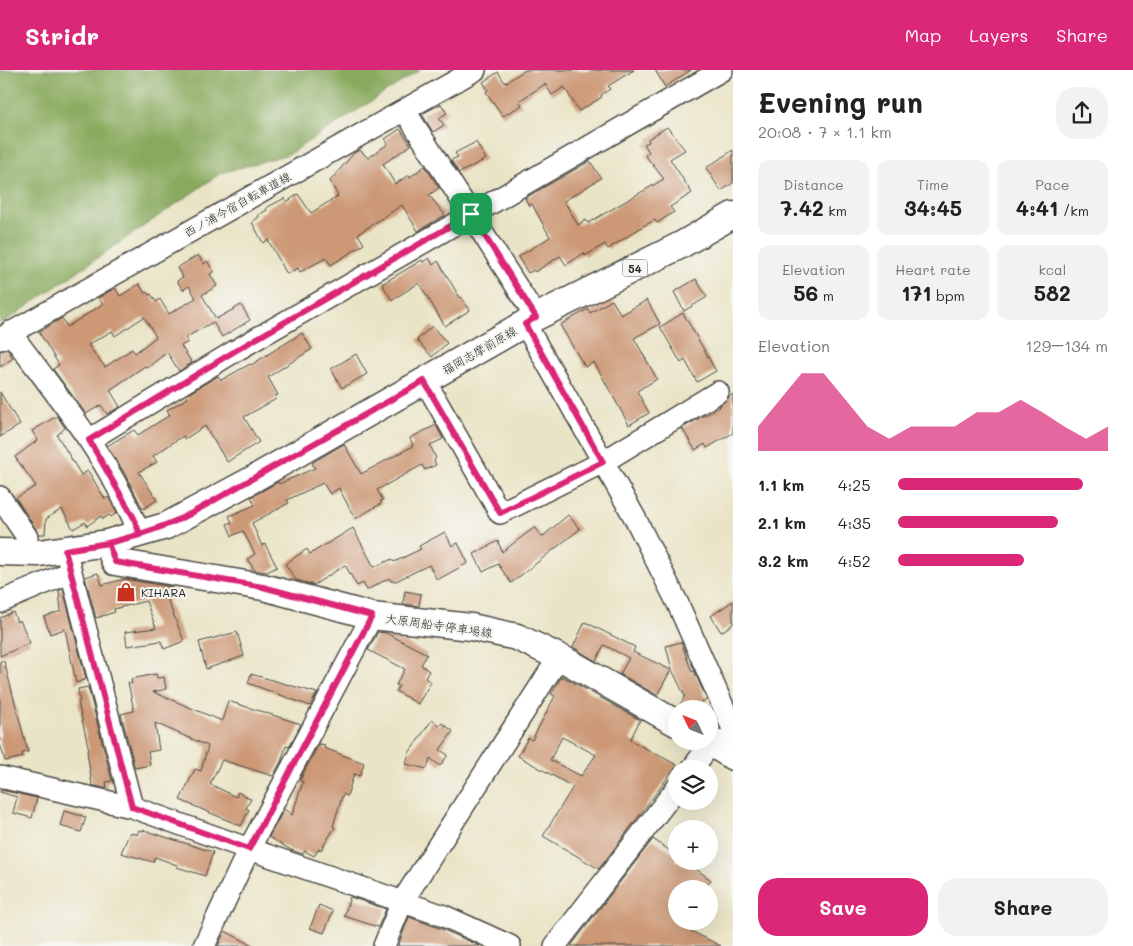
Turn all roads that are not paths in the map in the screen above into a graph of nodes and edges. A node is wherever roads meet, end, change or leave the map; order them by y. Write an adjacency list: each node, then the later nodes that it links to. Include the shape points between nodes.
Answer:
1 (475, 70): 3 (street, 西ノ浦今宿自転車道線)
2 (722, 70): 4 (street)
3 (405, 111): 4 (street); 7 (street, 西ノ浦今宿自転車道線)
4 (471, 214): 6 (street); 10 (street)
5 (733, 215): 6 (main road, 福岡志摩前原線 / 54, via 681,245)
6 (530, 320): 8 (main road, 福岡志摩前原線 / 54); 11 (street)
7 (5, 335): 10 (street)
8 (424, 381): 11 (street, via 500,513); 13 (main road, 福岡志摩前原線 / 54, via 190,514)
9 (718, 392): 11 (street)
10 (89, 440): 13 (street, via 134,518)
11 (603, 462): 22 (street, via 678,604)
12 (0, 497): 16 (street, via 27,537)
13 (140, 535): 14 (main road, 福岡志摩前原線 / 54)
14 (108, 543): 17 (main road, 福岡志摩前原線 / 54); 19 (main road, 大原周船寺停車場線, via 115,562 263,587)
15 (0, 552): 16 (main road, 福岡志摩前原線 / 54)
16 (26, 552): 17 (main road, 福岡志摩前原線 / 54)
17 (68, 561): 18 (street); 29 (street)
18 (0, 602)
19 (372, 616): 20 (main road, 大原周船寺停車場線, via 471,627 508,635); 30 (street)
20 (559, 657): 21 (main road, 大原周船寺停車場線); 31 (street)
21 (668, 718)
22 (733, 729)
23 (718, 742): 25 (main road)
24 (709, 750): 26 (street)
25 (733, 757)
26 (700, 760)
27 (0, 777): 29 (street)
28 (668, 799): 35 (street)
29 (132, 807): 30 (street)
30 (249, 849): 31 (street); 32 (street)
31 (402, 902): 33 (street); 34 (street, via 444,916)
32 (204, 946)
33 (384, 946)
34 (510, 946)
35 (555, 946)

